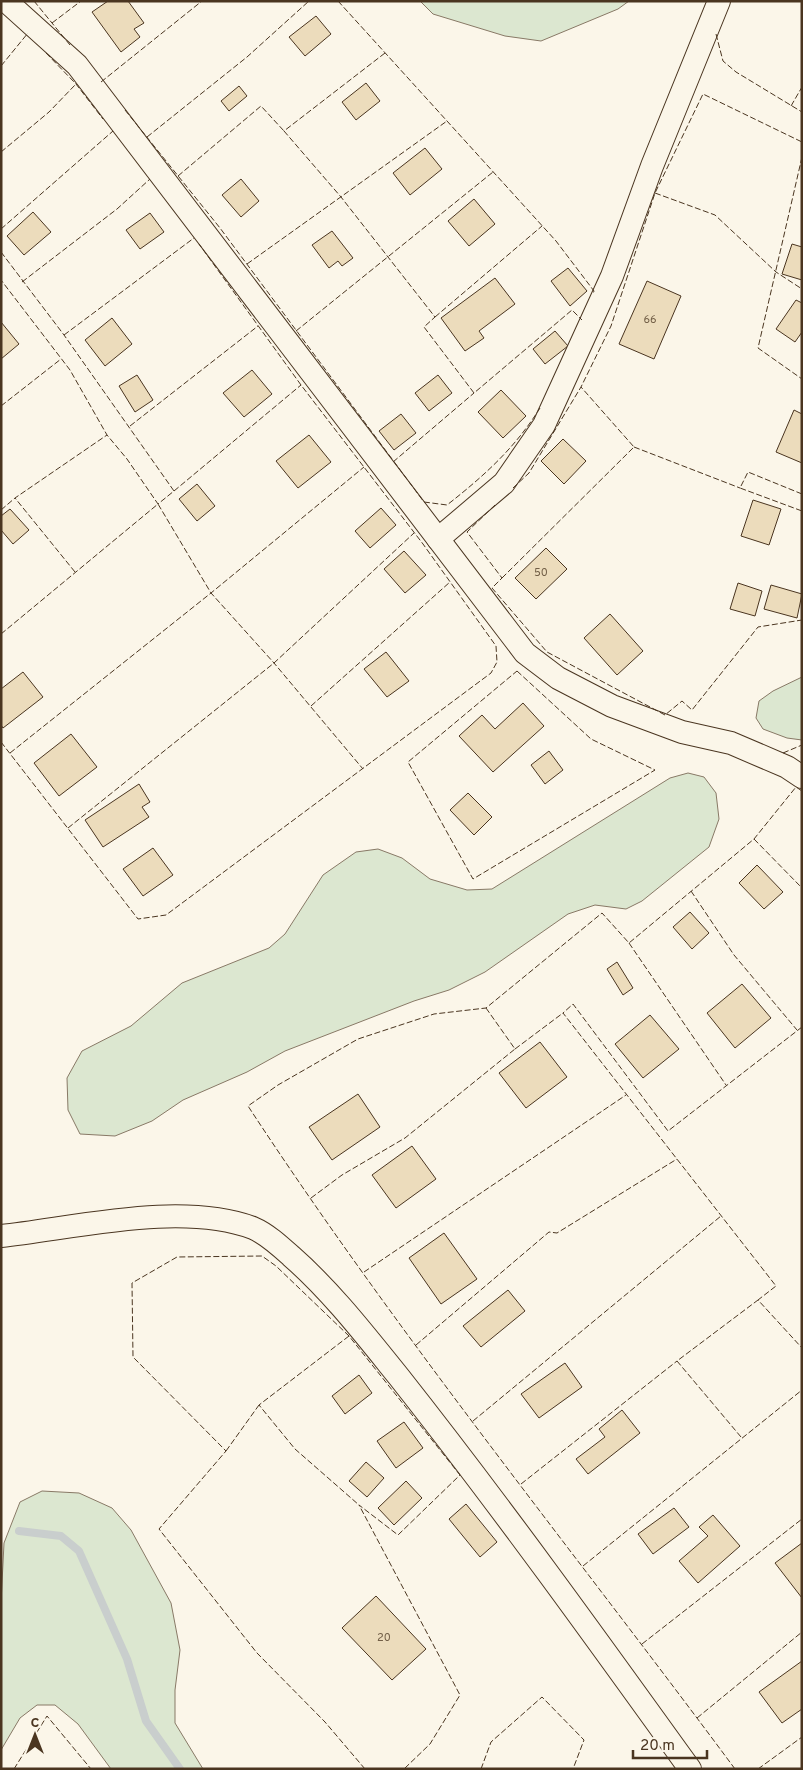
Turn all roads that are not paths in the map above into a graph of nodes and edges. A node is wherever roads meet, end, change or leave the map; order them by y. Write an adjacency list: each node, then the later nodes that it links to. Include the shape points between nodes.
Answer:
1 (6, 1): 3 (street, via 77,65)
2 (719, 1): 3 (street, via 652,166 612,276 544,425 504,483)
3 (438, 539): 4 (street, via 525,653 558,678 612,706 682,732 731,743 787,767)
4 (802, 777)
5 (1, 1236): 6 (street, via 107,1221 176,1217 216,1220 253,1228 277,1244 306,1269 352,1318 463,1458)
6 (690, 1769)

